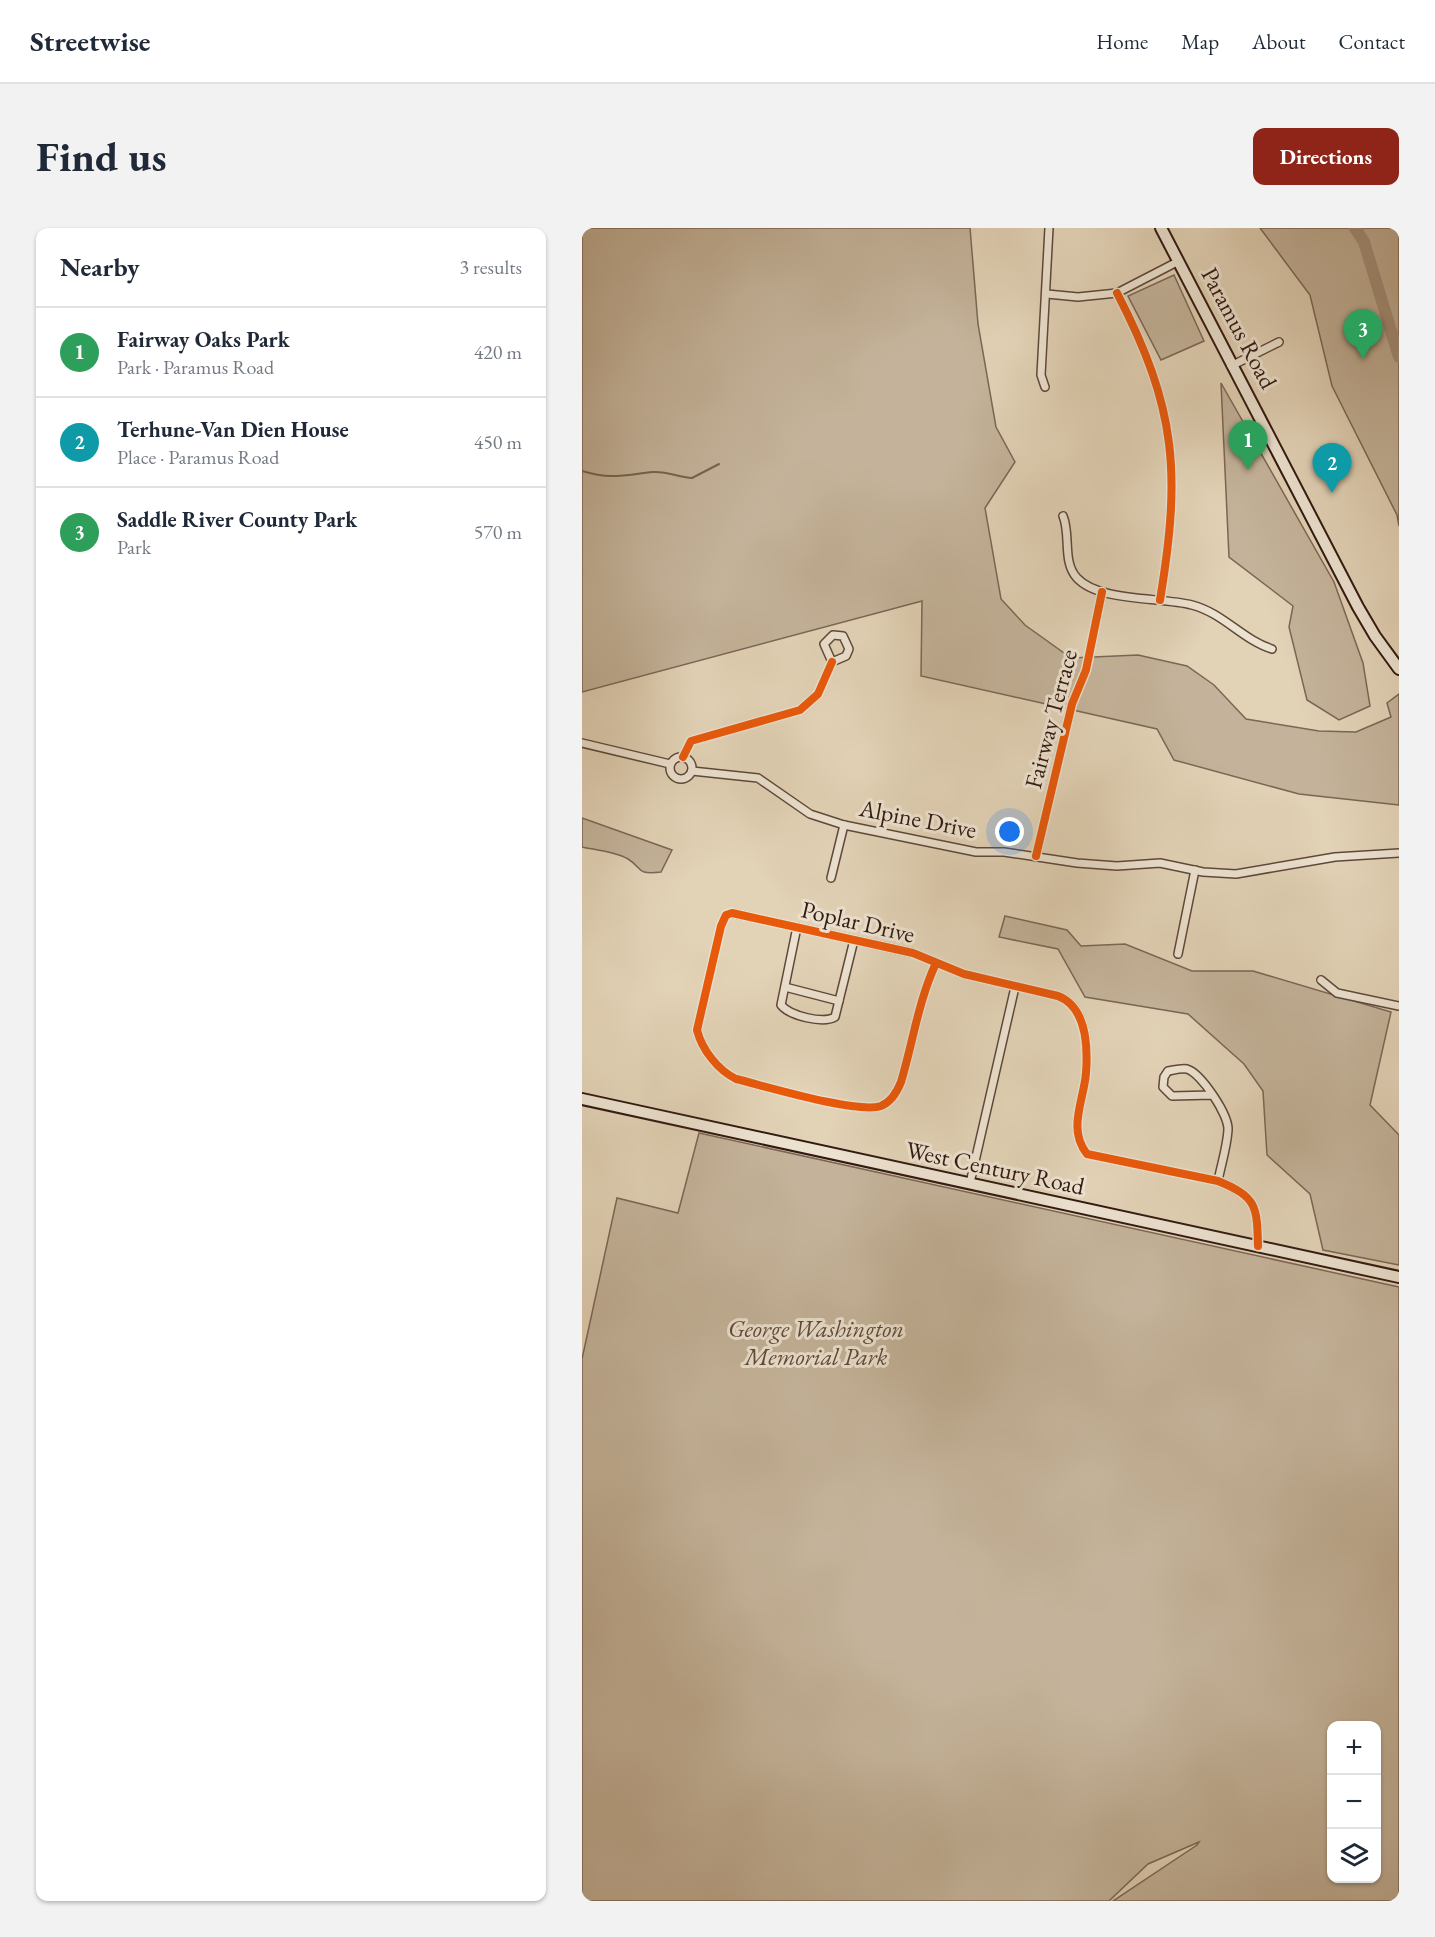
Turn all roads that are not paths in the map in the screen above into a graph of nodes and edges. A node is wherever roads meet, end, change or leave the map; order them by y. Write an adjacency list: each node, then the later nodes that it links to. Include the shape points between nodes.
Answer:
1 (1049, 228): 4 (street)
2 (1161, 228): 3 (main road, Paramus Road)
3 (1179, 261): 5 (street); 7 (main road, Paramus Road)
4 (1047, 294): 5 (street); 8 (street, via 1041,375)
5 (1117, 294): 11 (street, via 1154,376 1169,437 1172,517)
6 (1279, 342): 7 (street)
7 (1231, 366): 14 (main road, Paramus Road, via 1358,607)
8 (1045, 387)
9 (1063, 516): 10 (street, via 1068,527 1072,571 1083,583)
10 (1102, 591): 11 (street); 21 (street, Fairway Terrace, via 1086,670 1072,704)
11 (1160, 600): 12 (street, via 1204,609)
12 (1272, 649)
13 (832, 662): 16 (street, via 818,694 800,710 691,741)
14 (1399, 669)
15 (582, 743): 17 (street)
16 (683, 757): 17 (street, via 676,757); 18 (street, via 691,762)
17 (670, 764): 18 (street, via 671,774 676,778 687,778)
18 (692, 771): 19 (street, Alpine Drive, via 758,778 810,814)
19 (844, 825): 21 (street, Alpine Drive, via 976,852); 23 (street)
20 (1399, 854): 22 (street, Alpine Drive, via 1335,857 1256,872)
21 (1036, 856): 22 (street, Alpine Drive, via 1097,865 1160,863)
22 (1195, 870): 26 (street)
23 (831, 878)
24 (797, 927): 25 (street, Poplar Drive); 27 (street, Poplar Drive, via 732,913 723,920 696,1030 703,1047 723,1071 736,1079 858,1107 889,1102 896,1093 923,991); 29 (street)
25 (854, 940): 27 (street, Poplar Drive, via 913,953); 31 (street)
26 (1178, 954)
27 (936, 963): 30 (street, Poplar Drive)
28 (1321, 980): 32 (street, via 1337,993)
29 (785, 987): 31 (street); 31 (street, via 781,1005 787,1012 828,1021 835,1017)
30 (1015, 987): 35 (street, Poplar Drive, via 1067,1000 1077,1010 1084,1028 1086,1072 1077,1134 1087,1154); 36 (street)
31 (839, 1001)
32 (1399, 1006)
33 (1212, 1095): 33 (street, via 1195,1073 1186,1069 1168,1071 1164,1077 1164,1087 1172,1096); 35 (street, via 1227,1118 1228,1129)
34 (582, 1099): 36 (main road, West Century Road)
35 (1218, 1181): 37 (street, via 1244,1193 1253,1203)
36 (970, 1183): 37 (main road, West Century Road)
37 (1258, 1246): 38 (main road, West Century Road)
38 (1399, 1277)

